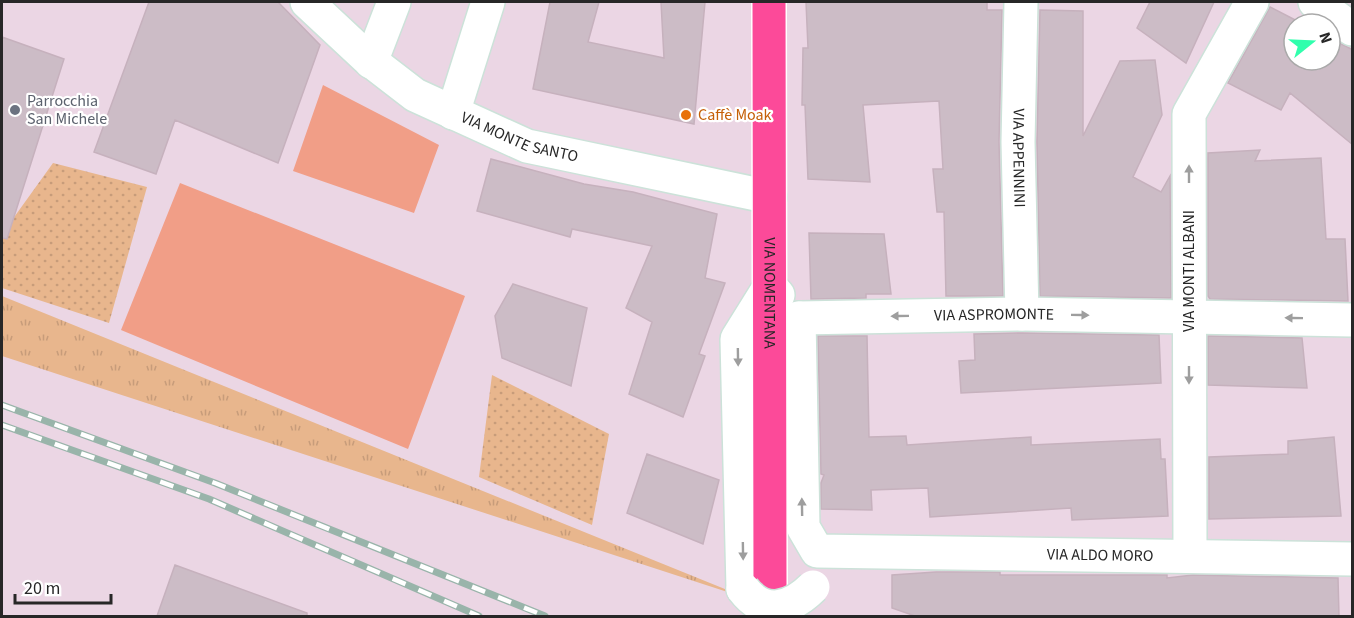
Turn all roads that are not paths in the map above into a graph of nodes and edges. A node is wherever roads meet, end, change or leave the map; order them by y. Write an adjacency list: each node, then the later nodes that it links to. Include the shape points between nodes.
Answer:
1 (308, 2): 9 (street, VIA MONTE SANTO)
2 (394, 2): 9 (street)
3 (488, 2): 10 (street)
4 (770, 2): 11 (main road, VIA NOMENTANA)
5 (1021, 2): 13 (street, VIA APPENNINI, via 1018,142)
6 (1252, 2): 14 (street, VIA MONTI ALBANI, one-way to 6, via 1189,114)
7 (1316, 2): 8 (street)
8 (1353, 29)
9 (371, 62): 10 (street, VIA MONTE SANTO, via 415,95)
10 (453, 113): 11 (street, VIA MONTE SANTO, via 527,146)
11 (770, 197): 12 (main road, VIA NOMENTANA)
12 (770, 286): 15 (street); 17 (street, bridge, via 737,339 759,605 782,607 800,600)
13 (1022, 314): 14 (street, VIA ASPROMONTE, one-way to 14); 15 (street, VIA ASPROMONTE, one-way to 15)
14 (1188, 316): 16 (street, VIA ASPROMONTE, one-way to 14); 18 (street, VIA MONTI ALBANI, one-way to 18)
15 (799, 318): 17 (street, VIA ALDO MORO, one-way to 15, via 817,551 803,527)
16 (1353, 320)
17 (849, 554): 18 (street, VIA ALDO MORO)
18 (1190, 556): 19 (street, VIA ALDO MORO)
19 (1353, 558)

